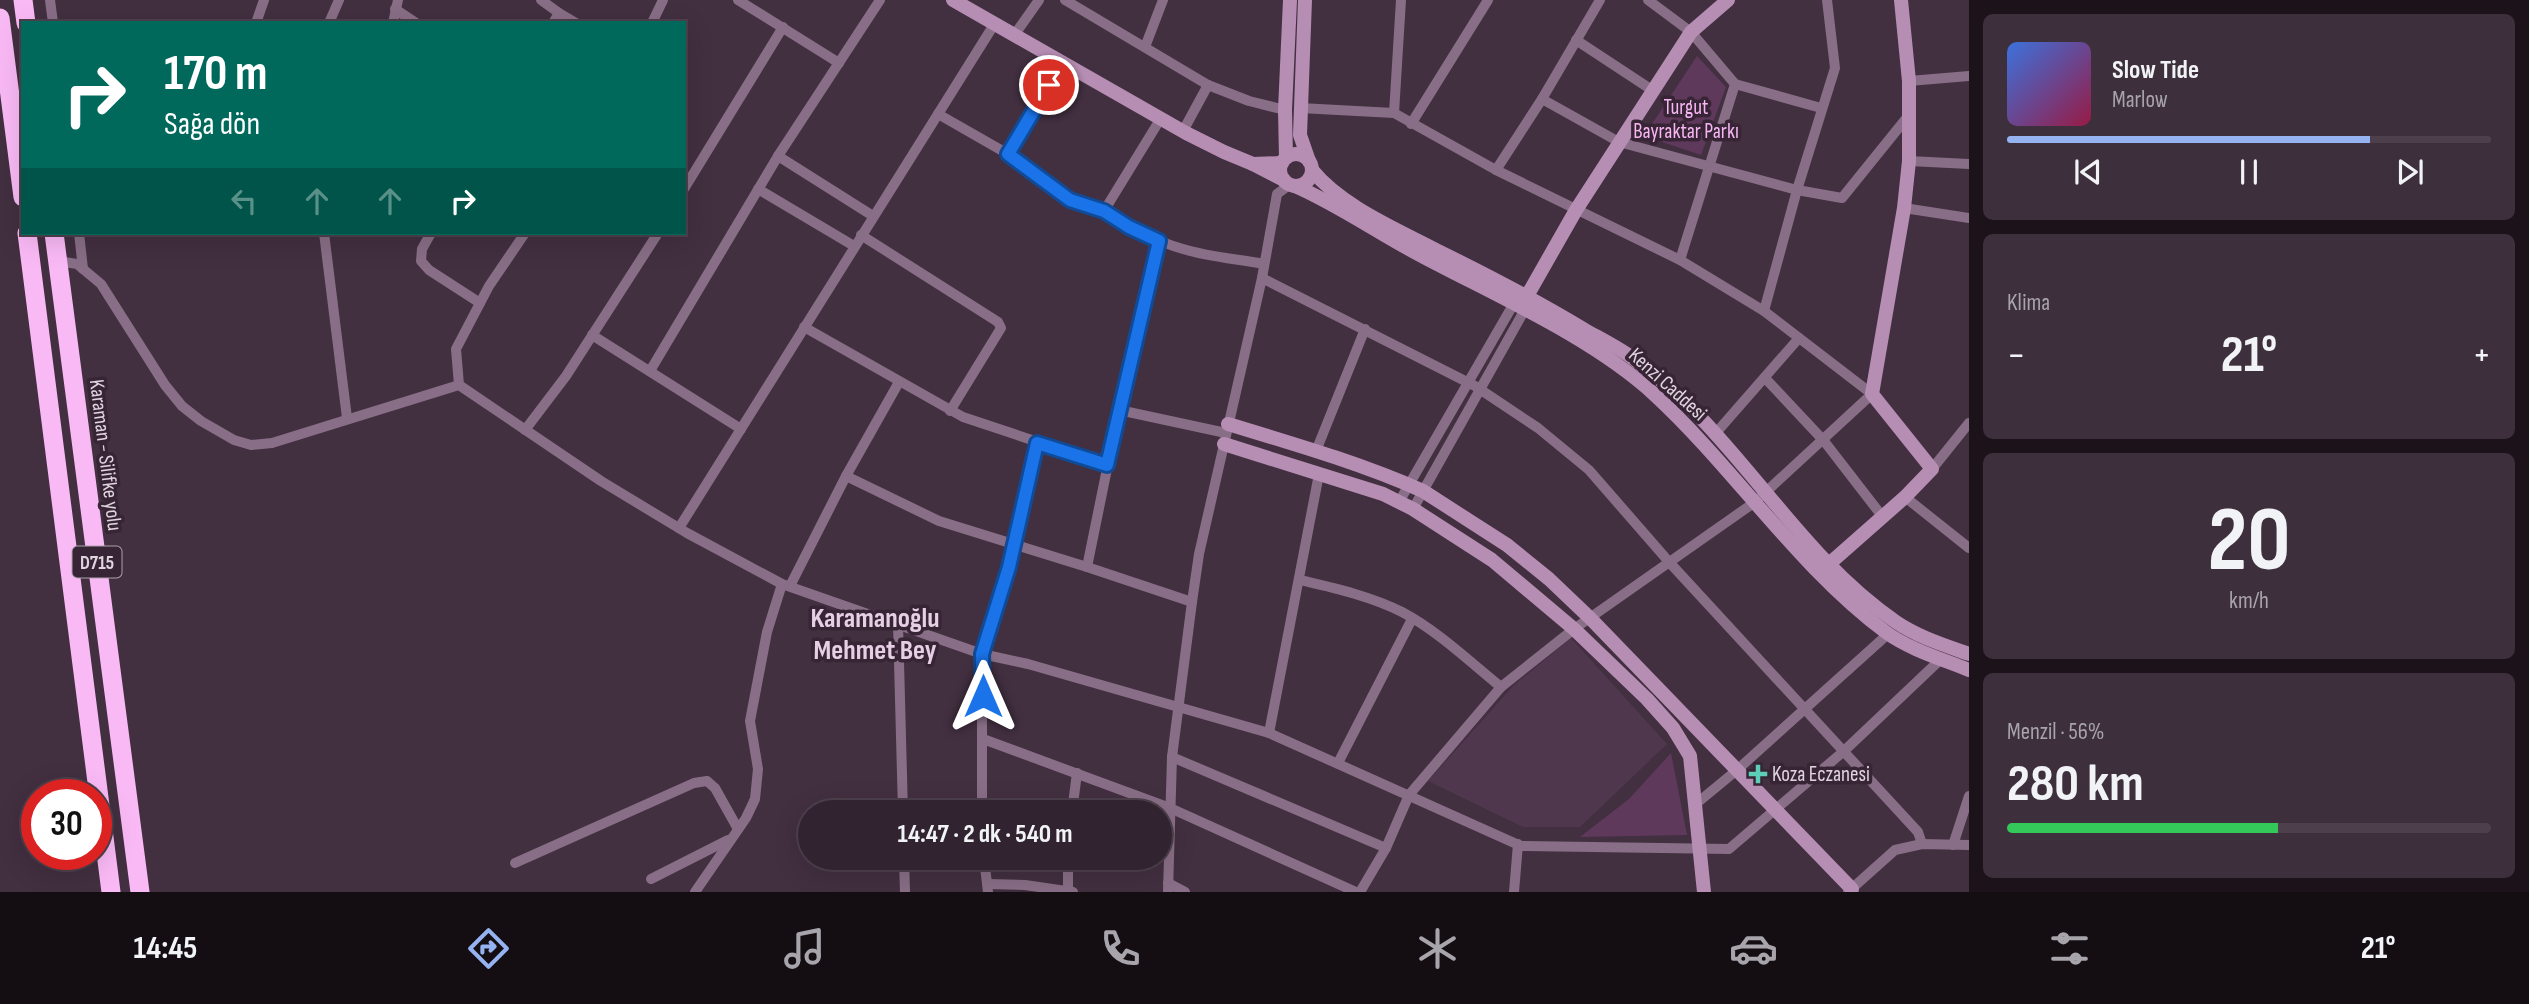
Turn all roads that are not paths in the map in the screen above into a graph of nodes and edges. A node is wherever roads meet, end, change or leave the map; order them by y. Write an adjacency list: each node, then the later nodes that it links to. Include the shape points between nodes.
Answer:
1 (23, 0): 25 (highway)
2 (50, 0): 26 (street)
3 (264, 0): 27 (street)
4 (339, 0): 28 (street)
5 (541, 0): 23 (street)
6 (663, 0): 32 (street)
7 (738, 0): 34 (street)
8 (880, 0): 40 (street)
9 (953, 0): 33 (street, Kenzi Caddesi)
10 (1039, 0): 36 (street)
11 (1065, 0): 38 (street)
12 (1163, 0): 38 (street)
13 (1290, 0): 49 (street)
14 (1305, 0): 47 (street)
15 (1401, 0): 50 (street)
16 (1488, 0): 54 (street)
17 (1600, 0): 37 (street)
18 (1648, 0): 35 (street)
19 (1728, 0): 35 (street)
20 (1827, 0): 48 (street, via 1835,68)
21 (1901, 0): 42 (street)
22 (397, 4): 29 (street)
23 (559, 13): 30 (street); 31 (street)
24 (0, 18): 66 (highway)
25 (26, 21)
26 (53, 21)
27 (257, 21)
28 (330, 21)
29 (414, 21)
30 (554, 21)
31 (573, 21)
32 (653, 21)
33 (995, 23): 36 (street, Kenzi Caddesi); 51 (street)
34 (783, 27): 40 (street); 68 (street)
35 (1691, 32): 43 (street); 45 (street)
36 (1015, 34): 39 (street, Kenzi Caddesi)
37 (1576, 40): 45 (street); 46 (street)
38 (1145, 47): 44 (street)
39 (1062, 61): 53 (street, Kenzi Caddesi); 57 (street)
40 (839, 63): 58 (street)
41 (1969, 76): 42 (street)
42 (1909, 81): 52 (street)
43 (1735, 84): 48 (street); 64 (street)
44 (1208, 85): 49 (street, via 1249,102); 55 (street)
45 (1652, 90): 56 (street)
46 (1542, 99): 56 (street); 65 (street)
47 (1300, 108): 50 (street); 63 (street, via 1300,135)
48 (1821, 108): 70 (street)
49 (1285, 110): 59 (street)
50 (1394, 113): 54 (street)
51 (938, 114): 57 (street); 74 (street)
52 (1909, 116): 60 (street); 70 (street, via 1842,198)
53 (1161, 118): 55 (street, Kenzi Caddesi); 73 (street)
54 (1411, 124): 65 (street)
55 (1183, 131): 61 (street, Kenzi Caddesi)
56 (1619, 142): 64 (street); 72 (street)
57 (1008, 154): 73 (street, via 1070,200)
58 (778, 156): 69 (street); 74 (street)
59 (1284, 160): 61 (street); 63 (street, via 1295,155); 67 (street, via 1280,173)
60 (1909, 161): 62 (street); 71 (street)
61 (1253, 164): 67 (street, Kenzi Caddesi)
62 (1969, 164)
63 (1310, 166): 67 (street, via 1311,176 1305,184); 91 (street, Kenzi Caddesi, via 1322,183 1384,223)
64 (1708, 166): 70 (street); 86 (street)
65 (1496, 170): 72 (street)
66 (21, 181)
67 (1289, 183): 88 (street, via 1277,194); 91 (street, Kenzi Caddesi, via 1369,228)
68 (686, 186)
69 (758, 189): 85 (street); 98 (street)
70 (1797, 190): 93 (street)
71 (1904, 208): 75 (street); 104 (street)
72 (1576, 210): 86 (street); 91 (street)
73 (1104, 211): 84 (street)
74 (873, 216): 83 (street)
75 (1969, 218)
76 (27, 235): 183 (highway, D715)
77 (54, 235): 87 (highway, Karaman - Silifke yolu / D715)
78 (79, 235): 89 (street)
79 (324, 235): 107 (street)
80 (431, 235): 92 (street, via 421,261)
81 (524, 235): 92 (street)
82 (657, 235): 96 (street)
83 (861, 235): 85 (street); 106 (street, via 998,322 1001,328)
84 (1159, 241): 88 (street); 105 (street)
85 (854, 246): 94 (street)
86 (1680, 260): 93 (street)
87 (58, 261): 89 (street); 184 (highway, Karaman - Silifke yolu / D715)
88 (1264, 264): 90 (street)
89 (83, 269): 107 (street, via 101,284 182,406 217,432 251,445 272,443)
90 (1262, 278): 95 (street); 112 (street)
91 (1523, 300): 101 (street); 103 (street); 111 (street, Kenzi Caddesi, via 1631,357 1687,402); 125 (street, Kenzi Caddesi, via 1654,394)
92 (481, 303): 102 (street, via 456,349)
93 (1764, 311): 97 (street)
94 (804, 327): 100 (street); 109 (street)
95 (1365, 329): 101 (street); 115 (street)
96 (592, 335): 98 (street); 110 (street)
97 (1799, 338): 99 (street); 104 (street)
98 (650, 372): 109 (street)
99 (1765, 379): 111 (street); 113 (street)
100 (899, 382): 106 (street); 119 (street)
101 (1469, 383): 103 (street); 120 (street)
102 (459, 385): 107 (street); 110 (street)
103 (1480, 389): 121 (street); 131 (street, via 1590,470)
104 (1872, 394): 113 (street); 117 (street)
105 (1119, 410): 112 (street); 116 (street)
106 (950, 411): 114 (street)
107 (347, 418)
108 (1969, 423): 117 (street)
109 (741, 429): 128 (street)
110 (525, 430): 128 (street)
111 (1715, 433): 122 (street, Kenzi Caddesi)
112 (1226, 434): 115 (street); 118 (street); 136 (street)
113 (1824, 441): 122 (street); 127 (street)
114 (1037, 443): 116 (street); 129 (street)
115 (1316, 451): 120 (street)
116 (1107, 465): 133 (street)
117 (1932, 469): 123 (street)
118 (1319, 474): 124 (street); 134 (street)
119 (846, 477): 129 (street, via 939,521); 135 (street)
120 (1409, 485): 121 (street); 124 (street)
121 (1423, 491): 126 (street); 138 (street, via 1507,545)
122 (1767, 492): 125 (street); 132 (street, Kenzi Caddesi)
123 (1905, 497): 127 (street); 130 (street)
124 (1399, 502): 126 (street)
125 (1755, 502): 131 (street); 141 (street, Kenzi Caddesi, via 1820,575)
126 (1413, 509): 140 (street, via 1492,560)
127 (1882, 516): 132 (street)
128 (679, 528): 135 (street)
129 (1014, 545): 133 (street); 142 (street)
130 (1969, 548)
131 (1670, 563): 138 (street); 148 (street)
132 (1829, 564): 143 (street, Kenzi Caddesi, via 1897,623)
133 (1087, 567): 136 (street)
134 (1300, 580): 137 (street, via 1352,593); 149 (street)
135 (786, 585): 139 (street); 166 (street, via 767,632 750,720 758,788)
136 (1192, 602): 147 (street)
137 (1412, 619): 146 (street); 153 (street)
138 (1591, 619): 140 (street); 154 (street)
139 (898, 624): 142 (street); 158 (street)
140 (1574, 629): 146 (street); 163 (street, via 1673,728 1690,756)
141 (1888, 634): 144 (street, Kenzi Caddesi); 148 (street)
142 (982, 654): 147 (street); 150 (street)
143 (1969, 654)
144 (1941, 659): 145 (street, Kenzi Caddesi); 151 (street)
145 (1969, 670)
146 (1500, 687): 156 (street)
147 (1178, 708): 149 (street); 152 (street)
148 (1804, 708): 151 (street); 154 (street)
149 (1269, 733): 153 (street)
150 (983, 739): 155 (street); 159 (street)
151 (1844, 751): 165 (street); 168 (street, via 1918,832)
152 (1172, 757): 162 (street); 173 (street)
153 (1338, 763): 156 (street)
154 (1737, 770): 163 (street); 165 (street)
155 (1077, 774): 160 (street); 161 (street)
156 (1409, 794): 169 (street); 173 (street)
157 (1969, 796): 170 (street)
158 (903, 800)
159 (982, 800)
160 (1074, 800)
161 (1148, 800)
162 (1170, 800)
163 (1697, 803): 172 (street)
164 (1172, 809): 188 (street)
165 (1777, 810): 172 (street, via 1729,849); 181 (street)
166 (738, 829): 167 (street); 174 (street, via 707,781)
167 (731, 839): 178 (street); 185 (street)
168 (1922, 844): 170 (street); 181 (street, via 1895,850)
169 (1518, 845): 172 (street); 189 (street)
170 (1953, 845): 171 (street)
171 (1969, 845)
172 (1699, 847): 190 (street)
173 (1386, 848): 188 (street)
174 (515, 863)
175 (904, 870): 186 (street)
176 (985, 870): 180 (street)
177 (1068, 870): 182 (street)
178 (651, 879)
179 (1168, 887): 187 (street)
180 (987, 888): 182 (street, via 1025,884)
181 (1850, 890)
182 (1069, 891)
183 (111, 892)
184 (140, 892)
185 (695, 892)
186 (905, 892)
187 (1185, 892)
188 (1358, 892)
189 (1514, 892)
190 (1704, 892)

